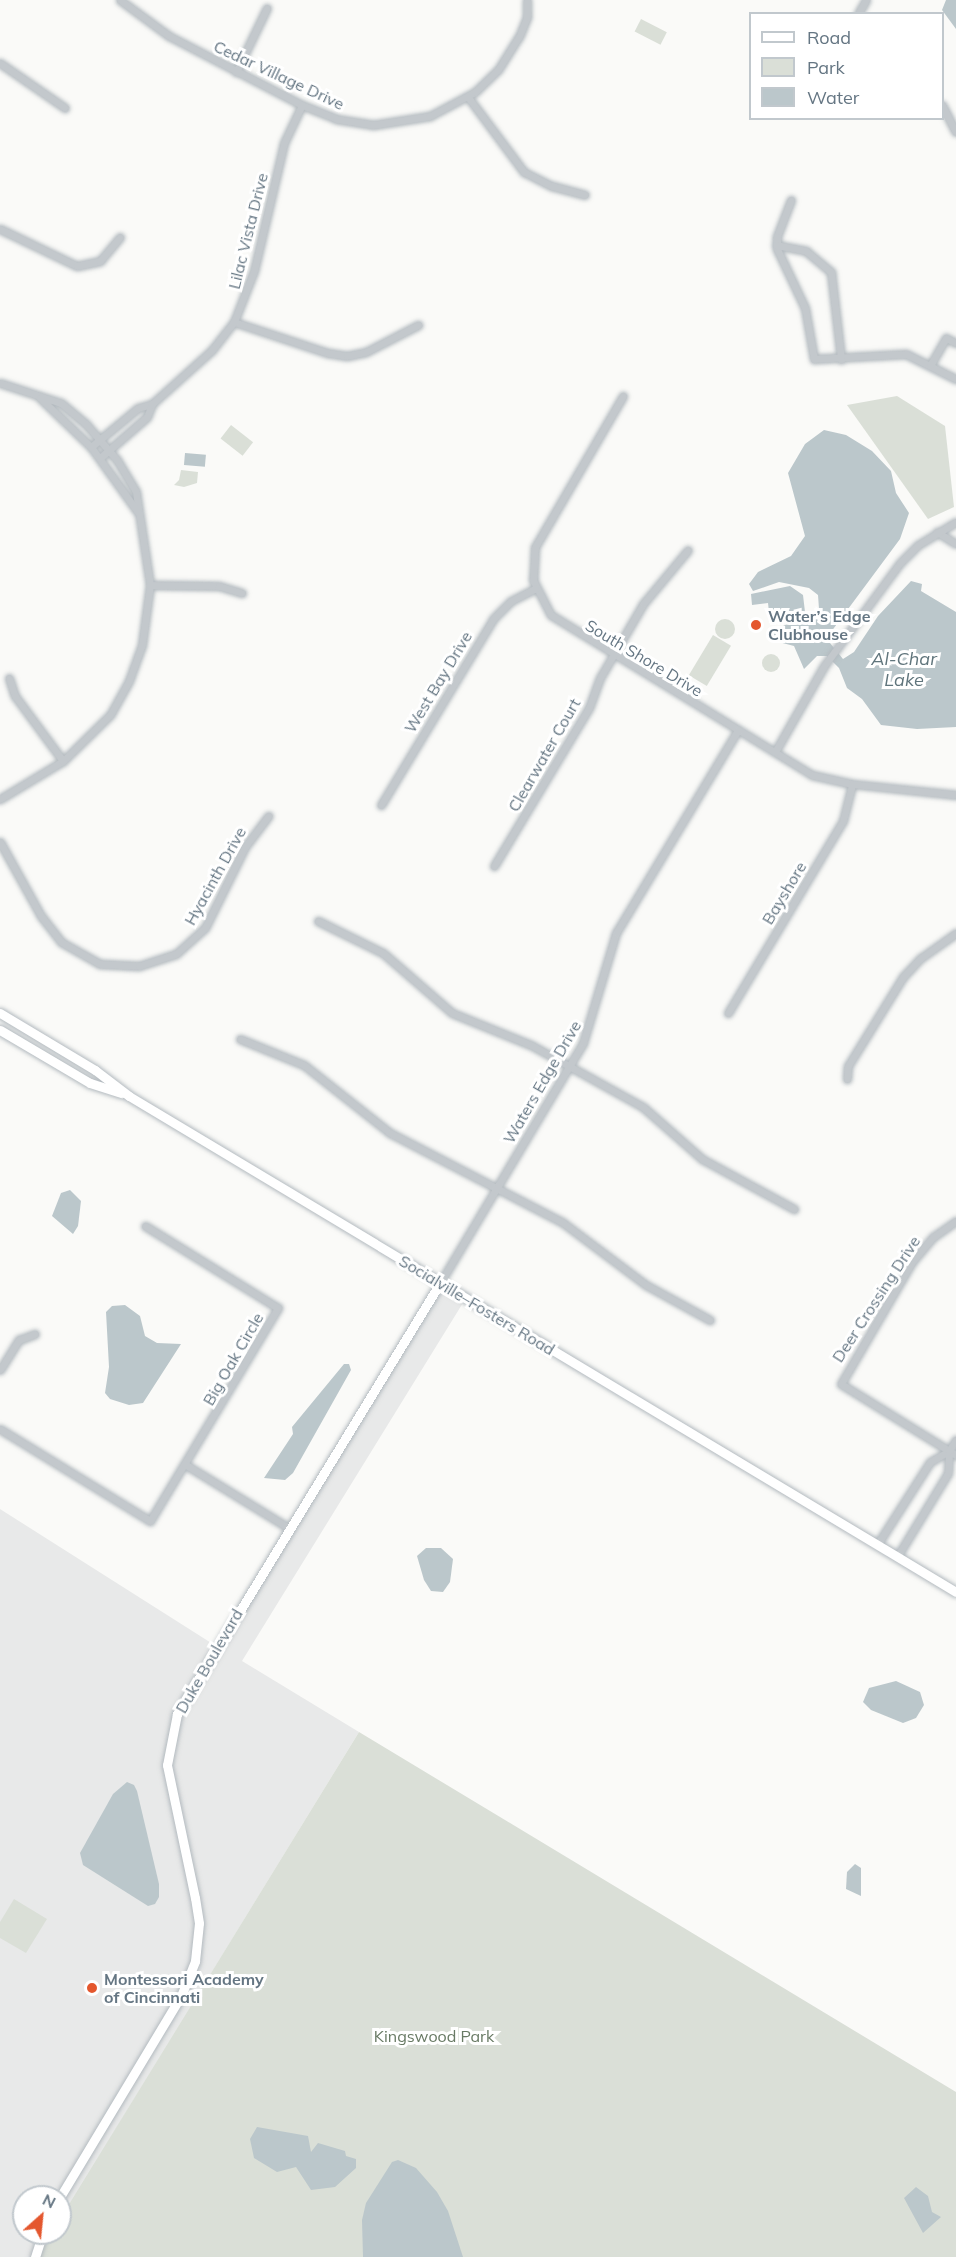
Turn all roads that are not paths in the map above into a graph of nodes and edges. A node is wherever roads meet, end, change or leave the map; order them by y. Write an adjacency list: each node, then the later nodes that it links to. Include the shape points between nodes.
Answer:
1 (120, 0): 5 (street, Cedar Village Drive, via 152,26)
2 (528, 3): 6 (street, Cedar Village Drive, via 525,25 501,65)
3 (267, 8): 5 (street)
4 (0, 63): 8 (street)
5 (236, 72): 7 (street, Cedar Village Drive)
6 (468, 97): 7 (street, Cedar Village Drive, via 430,116 393,124 354,123); 11 (street, via 524,172 552,186)
7 (302, 105): 16 (street, Lilac Vista Drive, via 284,143 251,280)
8 (64, 108)
9 (944, 109): 10 (street)
10 (956, 132)
11 (585, 195)
12 (791, 200): 15 (street)
13 (0, 229): 14 (street, via 59,260 82,266 105,257)
14 (120, 237)
15 (776, 245): 19 (street, via 805,308 811,354 821,360); 19 (street, via 806,251 831,272)
16 (234, 322): 17 (street, via 347,356 366,352); 25 (street, Lilac Vista Drive, via 212,350)
17 (418, 325)
18 (956, 343): 20 (street, via 946,338)
19 (841, 359): 20 (street, via 906,354)
20 (931, 364): 21 (street)
21 (956, 379)
22 (0, 383): 24 (street)
23 (623, 396): 36 (street, South Shore Drive, via 540,535 532,561)
24 (40, 398): 26 (street, via 61,403); 27 (street)
25 (152, 404): 26 (street, Lilac Vista Drive, via 138,408); 28 (street, Lilac Vista Drive, via 147,417)
26 (100, 440): 27 (street, Lilac Vista Drive); 28 (street)
27 (91, 447): 29 (street)
28 (109, 450): 29 (street, Lilac Vista Drive); 30 (street, via 136,492)
29 (100, 458): 30 (street)
30 (137, 511): 35 (street)
31 (956, 522): 32 (street)
32 (937, 532): 33 (street); 41 (street, via 900,563 838,645)
33 (956, 544)
34 (688, 550): 38 (street, Clearwater Court, via 660,579)
35 (150, 585): 37 (street, via 219,586); 42 (street, via 146,627 129,681 110,715)
36 (535, 589): 38 (street, South Shore Drive, via 556,620); 46 (street, West Bay Drive, via 511,601 493,619)
37 (242, 593)
38 (613, 655): 40 (street, South Shore Drive); 49 (street, Clearwater Court, via 589,708)
39 (9, 678): 42 (street, via 15,696)
40 (738, 730): 41 (street, South Shore Drive); 56 (street, Waters Edge Drive, via 616,933 603,969 591,1025)
41 (775, 752): 43 (street, South Shore Drive, via 812,775)
42 (63, 761): 45 (street)
43 (852, 784): 44 (street, South Shore Drive); 53 (street, Bayshore, via 843,821)
44 (956, 795)
45 (0, 799)
46 (381, 805)
47 (268, 816): 48 (street, Hyacinth Drive, via 245,847 201,933 176,954 139,966 100,964 61,942 41,916)
48 (0, 842)
49 (495, 866)
50 (318, 921): 56 (street, via 383,953 452,1013 531,1045)
51 (956, 933): 57 (street, via 921,958 903,977 848,1066)
52 (0, 1013): 58 (main road, Socialville–Fosters Road, via 95,1070)
53 (728, 1013)
54 (0, 1030): 58 (main road, Socialville–Fosters Road, via 90,1083)
55 (240, 1039): 59 (street, via 304,1065 390,1133)
56 (568, 1068): 59 (street, Waters Edge Drive); 60 (street, via 643,1107 702,1159)
57 (847, 1079)
58 (129, 1096): 63 (main road, Socialville–Fosters Road)
59 (496, 1188): 63 (street, Waters Edge Drive); 64 (street, via 579,1232 646,1285)
60 (794, 1209)
61 (956, 1221): 69 (street, Deer Crossing Drive, via 933,1237 912,1262 841,1384)
62 (145, 1226): 70 (street, Big Oak Circle, via 278,1308)
63 (440, 1283): 71 (main road, Duke Boulevard); 72 (main road, Socialville–Fosters Road)
64 (710, 1320)
65 (35, 1334): 66 (street, via 20,1340)
66 (0, 1370)
67 (0, 1429): 70 (street, Big Oak Circle, via 150,1521)
68 (956, 1440): 69 (street)
69 (953, 1453): 72 (street, via 930,1462); 73 (street, via 948,1473)
70 (186, 1465): 71 (street)
71 (289, 1528): 75 (main road, Duke Boulevard, via 186,1696 173,1726 169,1784 199,1923 189,1979)
72 (877, 1545): 73 (main road, Socialville–Fosters Road)
73 (897, 1557): 74 (main road, Socialville–Fosters Road)
74 (956, 1592)
75 (68, 2185)

